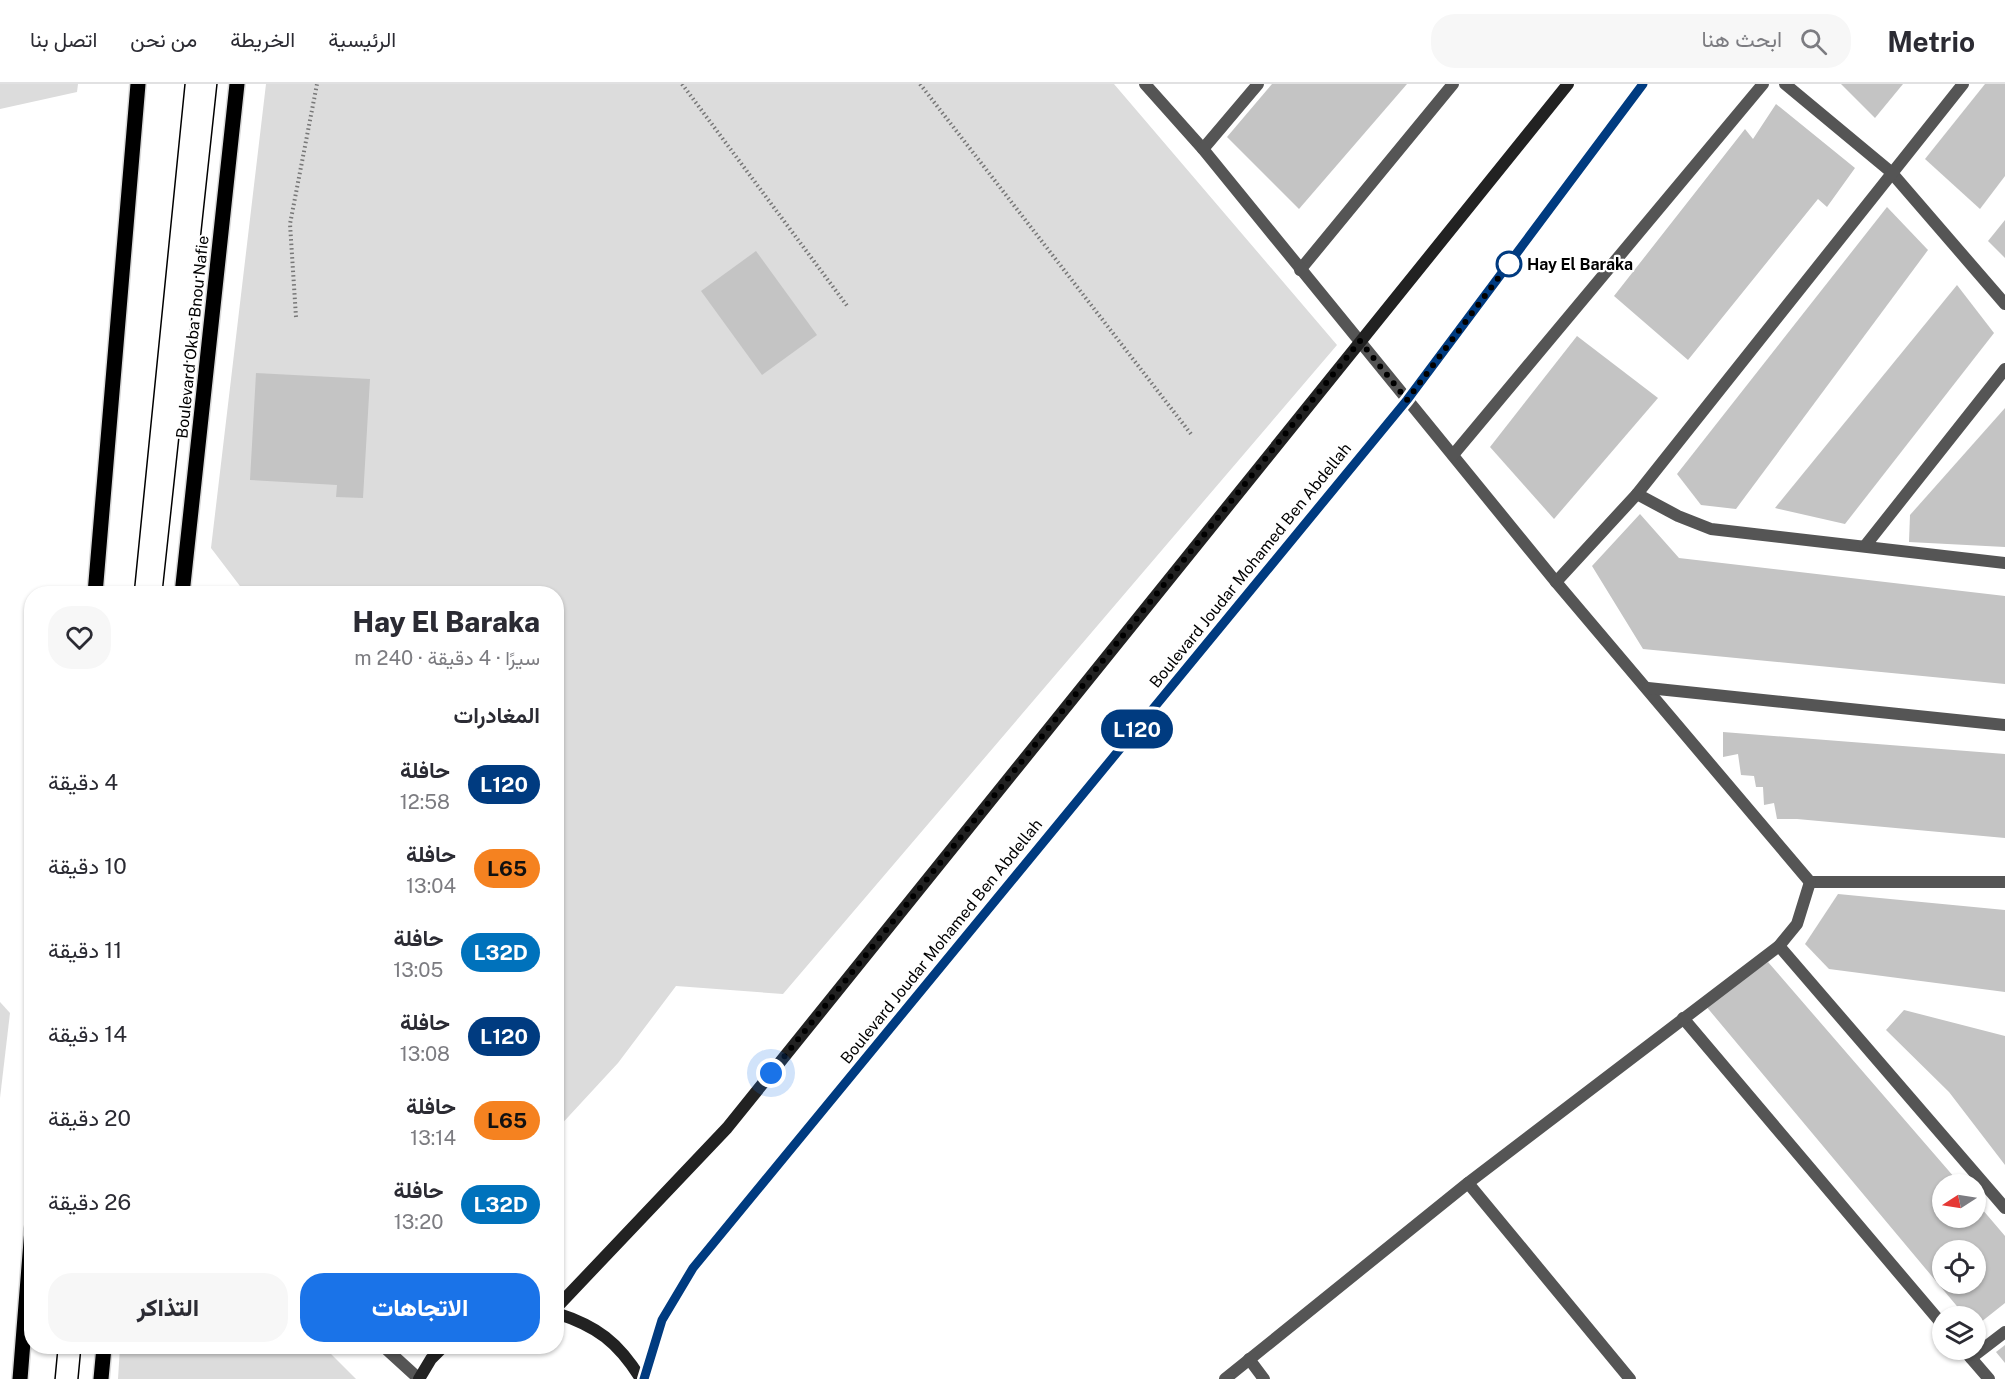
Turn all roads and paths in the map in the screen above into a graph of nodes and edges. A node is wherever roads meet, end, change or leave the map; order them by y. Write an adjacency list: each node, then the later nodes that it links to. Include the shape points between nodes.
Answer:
1 (138, 84): 29 (main road)
2 (237, 84): 30 (main road, Boulevard Okba Bnou Nafie)
3 (317, 84): 19 (path, via 290,224)
4 (682, 84): 18 (path)
5 (920, 84): 23 (path)
6 (1145, 84): 14 (street)
7 (1258, 84): 14 (street)
8 (1453, 84): 16 (street)
9 (1568, 84): 20 (main road)
10 (1644, 84): 22 (main road, Boulevard Joudar Mohamed Ben Abdellah)
11 (1763, 84): 24 (street)
12 (1785, 84): 15 (street)
13 (1962, 84): 15 (street)
14 (1203, 149): 16 (street)
15 (1891, 172): 17 (street); 25 (street)
16 (1300, 270): 20 (street)
17 (2005, 304)
18 (848, 307)
19 (296, 317)
20 (1360, 341): 22 (street); 39 (main road, via 727,1128)
21 (2005, 369): 26 (street)
22 (1407, 400): 24 (street); 53 (main road, Boulevard Joudar Mohamed Ben Abdellah, via 693,1268 662,1320)
23 (1191, 434)
24 (1453, 455): 28 (street)
25 (1637, 494): 26 (street, via 1711,529); 28 (street)
26 (1865, 546): 27 (street)
27 (2005, 563)
28 (1556, 582): 31 (street)
29 (95, 586)
30 (183, 586)
31 (1648, 688): 32 (street); 33 (street)
32 (2005, 725)
33 (1810, 882): 34 (street); 35 (street, via 1797,924)
34 (2005, 882)
35 (1779, 946): 36 (street); 38 (street)
36 (1683, 1018): 37 (street); 40 (street)
37 (1468, 1183): 48 (street); 56 (street)
38 (2005, 1208)
39 (564, 1300)
40 (1932, 1312)
41 (564, 1315): 53 (main road, via 606,1336)
42 (24, 1329): 50 (main road)
43 (2005, 1332): 44 (street)
44 (1986, 1343)
45 (103, 1354): 51 (main road)
46 (392, 1354): 52 (street)
47 (436, 1354): 52 (main road)
48 (1249, 1359): 54 (street); 55 (street)
49 (1972, 1360): 57 (street)
50 (20, 1379)
51 (101, 1379)
52 (419, 1379)
53 (642, 1379)
54 (1225, 1379)
55 (1264, 1379)
56 (1630, 1379)
57 (1989, 1379)

